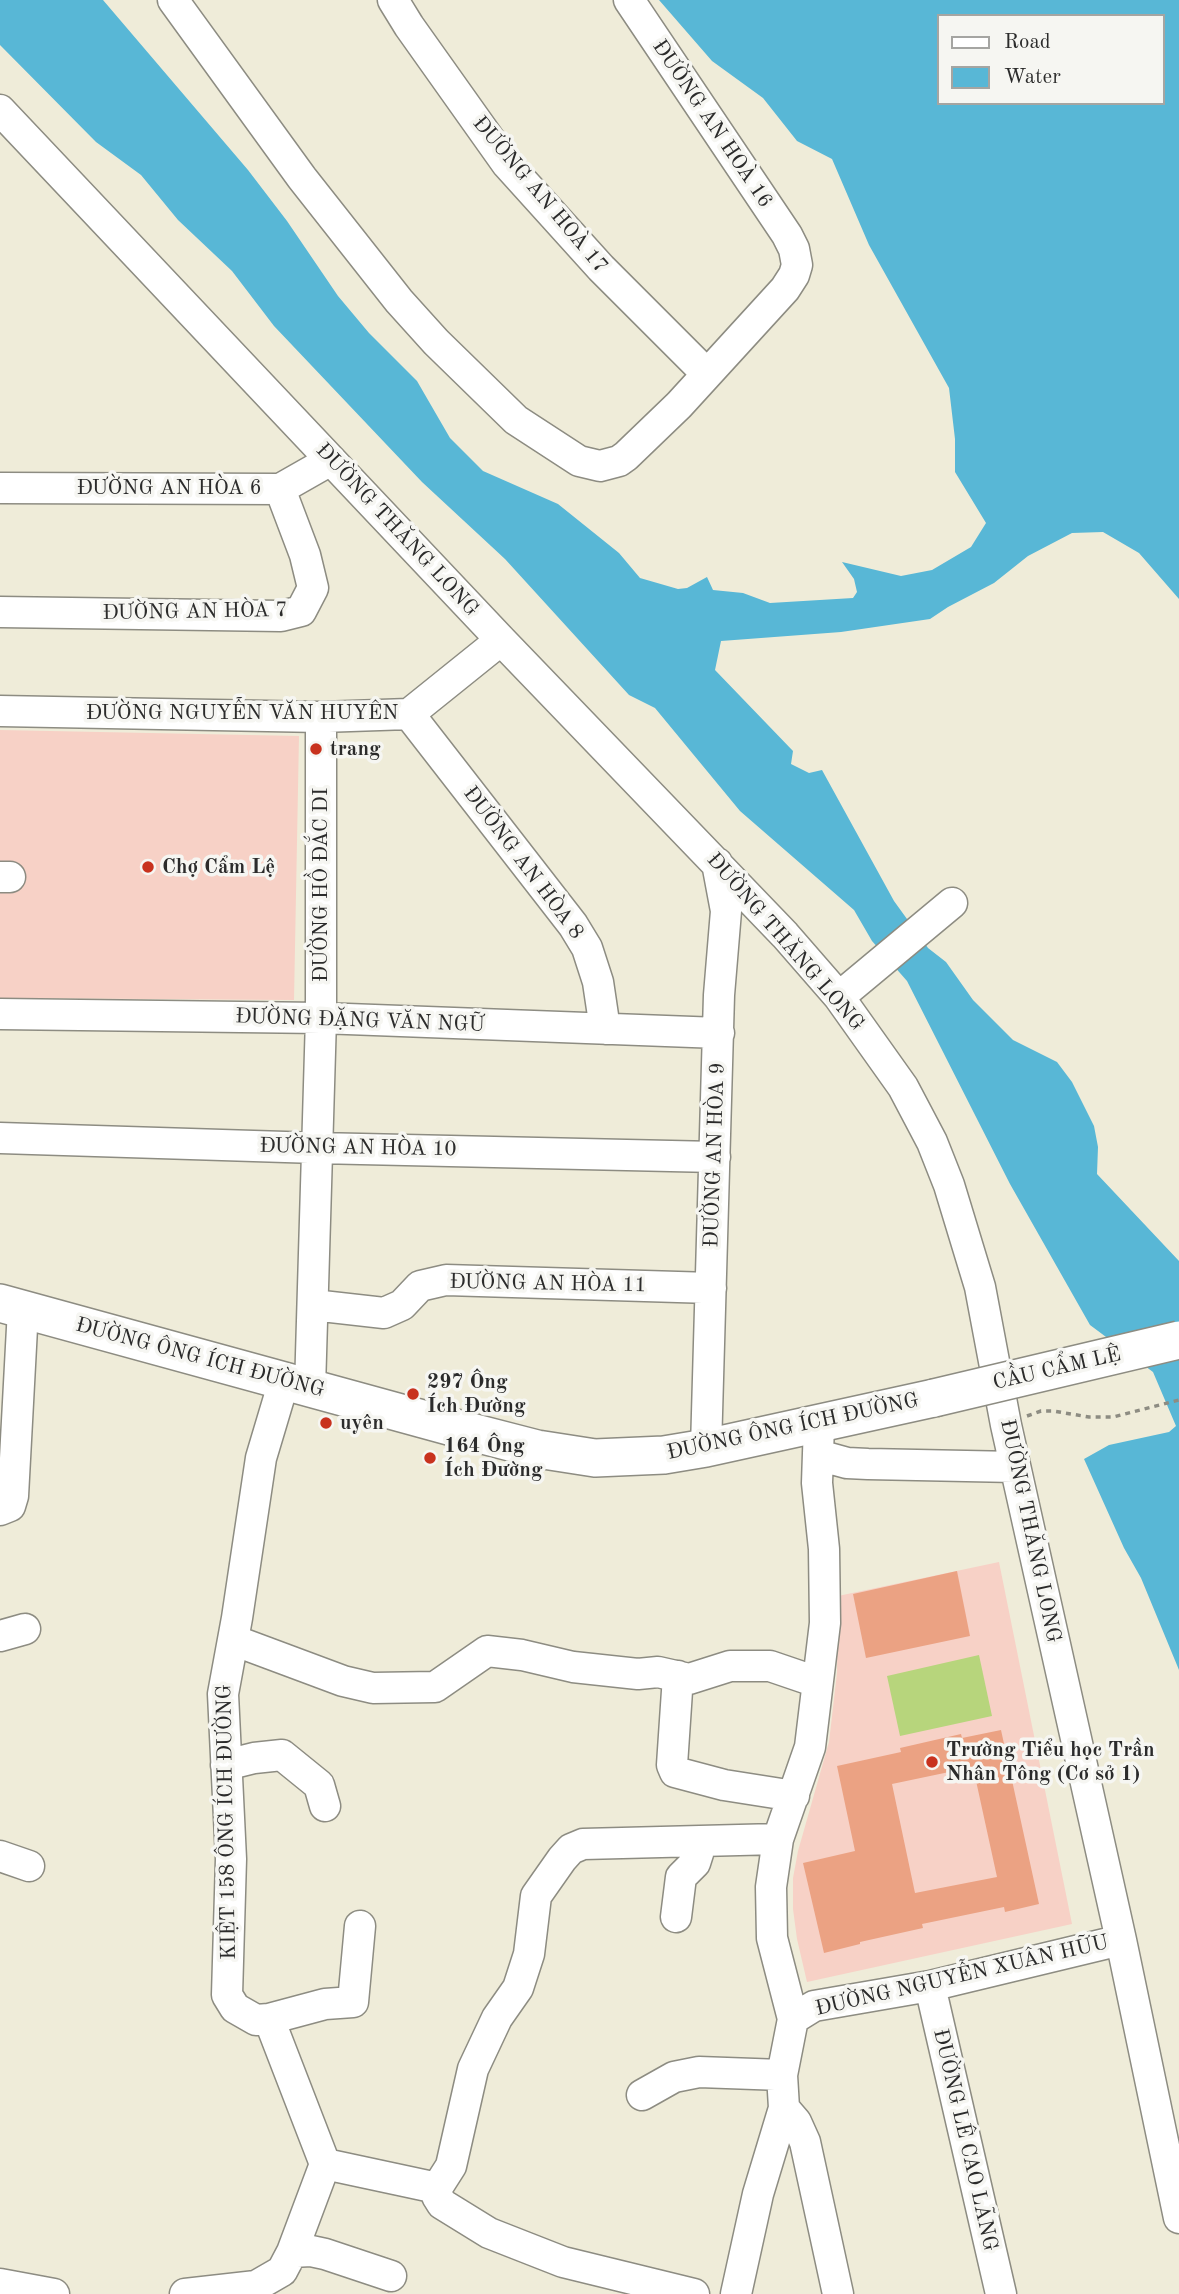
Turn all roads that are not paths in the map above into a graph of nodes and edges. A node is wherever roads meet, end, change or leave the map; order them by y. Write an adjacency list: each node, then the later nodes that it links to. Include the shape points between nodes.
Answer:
1 (173, 0): 5 (street, via 302,178 399,301 516,420 579,461 610,464 626,456)
2 (393, 0): 5 (street, ĐƯỜNG AN HOÀ 17, via 507,163 610,277)
3 (629, 0): 5 (street, ĐƯỜNG AN HOÀ 16, via 794,249 797,265 785,289)
4 (0, 110): 6 (street, ĐƯỜNG THĂNG LONG)
5 (707, 374)
6 (331, 460): 8 (street, ĐƯỜNG AN HÒA 6); 10 (street, ĐƯỜNG THĂNG LONG)
7 (0, 488): 8 (street, ĐƯỜNG AN HÒA 6)
8 (280, 489): 9 (street, ĐƯỜNG AN HÒA 7, via 313,588 301,611 281,616)
9 (0, 612)
10 (501, 640): 12 (street, ĐƯỜNG NGUYỄN VĂN HUYÊN); 14 (street, ĐƯỜNG THĂNG LONG)
11 (0, 711): 13 (street, ĐƯỜNG NGUYỄN VĂN HUYÊN)
12 (409, 714): 13 (street, ĐƯỜNG NGUYỄN VĂN HUYÊN); 19 (street, ĐƯỜNG AN HÒA 8, via 573,925 587,948 598,982)
13 (321, 717): 18 (street, ĐƯỜNG HỒ ĐẮC DI)
14 (717, 863): 16 (street, ĐƯỜNG THĂNG LONG, via 785,935); 20 (street, ĐƯỜNG AN HÒA 9, via 726,911)
15 (952, 903): 16 (street)
16 (849, 989): 32 (street, ĐƯỜNG THĂNG LONG, via 932,1142 949,1185 980,1287)
17 (0, 1014): 18 (street, ĐƯỜNG ĐẶNG VĂN NGỮ)
18 (321, 1018): 19 (street, ĐƯỜNG ĐẶNG VĂN NGỮ); 22 (street, ĐƯỜNG HỒ ĐẮC DI)
19 (605, 1029): 20 (street, ĐƯỜNG ĐẶNG VĂN NGỮ)
20 (719, 1033): 23 (street, ĐƯỜNG AN HÒA 9)
21 (0, 1138): 22 (street, ĐƯỜNG AN HÒA 10)
22 (317, 1148): 23 (street, ĐƯỜNG AN HÒA 10); 25 (street, ĐƯỜNG HỒ ĐẮC DI)
23 (715, 1157): 24 (street, ĐƯỜNG AN HÒA 9)
24 (711, 1288): 25 (street, ĐƯỜNG AN HÒA 11, via 446,1280 420,1286 402,1305 384,1313); 31 (street, ĐƯỜNG AN HÒA 9)
25 (313, 1305): 28 (street, ĐƯỜNG HỒ ĐẮC DI)
26 (11, 1306): 28 (main road, ĐƯỜNG ÔNG ÍCH ĐƯỜNG); 33 (street, via 13,1496 10,1506)
27 (1179, 1340): 29 (main road, CẦU CẨM LỆ, bridge)
28 (297, 1384): 31 (main road, ĐƯỜNG ÔNG ÍCH ĐƯỜNG, via 537,1449 583,1457 664,1455); 34 (street, KIỆT 158 ÔNG ÍCH ĐƯỜNG, via 261,1458)
29 (934, 1398): 30 (main road, ĐƯỜNG ÔNG ÍCH ĐƯỜNG)
30 (819, 1440): 31 (main road, ĐƯỜNG ÔNG ÍCH ĐƯỜNG); 32 (street, via 847,1462); 36 (street, via 825,1623)
31 (706, 1448)
32 (1015, 1467): 46 (street, ĐƯỜNG THĂNG LONG)
33 (0, 1510)
34 (233, 1640): 35 (street, via 373,1688 435,1687 487,1651 573,1667); 37 (street, KIỆT 158 ÔNG ÍCH ĐƯỜNG, via 223,1694)
35 (678, 1676): 36 (street, via 689,1679 730,1666 770,1666); 38 (street, via 675,1772)
36 (817, 1682): 38 (street, via 810,1747)
37 (226, 1765): 39 (street, via 282,1755 319,1785); 48 (street, KIỆT 158 ÔNG ÍCH ĐƯỜNG, via 231,1859 227,1995 235,2008 256,2020)
38 (794, 1796): 40 (street)
39 (325, 1806)
40 (778, 1839): 41 (street); 49 (street, via 771,1887 772,1938)
41 (702, 1841): 44 (street, via 695,1863 681,1877); 54 (street, via 583,1844 562,1858 536,1896 529,1954 518,1988 497,2018 473,2069 451,2166)
42 (0, 1856): 43 (street)
43 (29, 1866)
44 (676, 1917)
45 (360, 1926): 48 (street, via 353,2002 325,2004)
46 (1121, 1940): 47 (street, ĐƯỜNG NGUYỄN XUÂN HỮU); 55 (street, ĐƯỜNG THĂNG LONG)
47 (930, 1986): 49 (street, ĐƯỜNG NGUYỄN XUÂN HỮU, via 814,2006); 64 (street, ĐƯỜNG LÊ CAO LÃNG)
48 (269, 2019): 53 (street)
49 (793, 2020): 50 (street, ĐƯỜNG NGUYỄN XUÂN HỮU)
50 (782, 2075): 51 (street, via 699,2072 674,2077); 52 (street, ĐƯỜNG NGUYỄN XUÂN HỮU)
51 (642, 2095)
52 (784, 2108): 62 (street, ĐƯỜNG NGUYỄN XUÂN HỮU, via 758,2194); 63 (street, via 805,2142)
53 (325, 2164): 54 (street); 56 (street)
54 (438, 2188): 61 (street, via 442,2204 489,2233 563,2262)
55 (1179, 2218)
56 (292, 2252): 57 (street, via 325,2254); 60 (street, via 282,2272 256,2286)
57 (391, 2276)
58 (0, 2284): 59 (street)
59 (54, 2294)
60 (186, 2294)
61 (694, 2294)
62 (736, 2294)
63 (838, 2294)
64 (1001, 2294)

